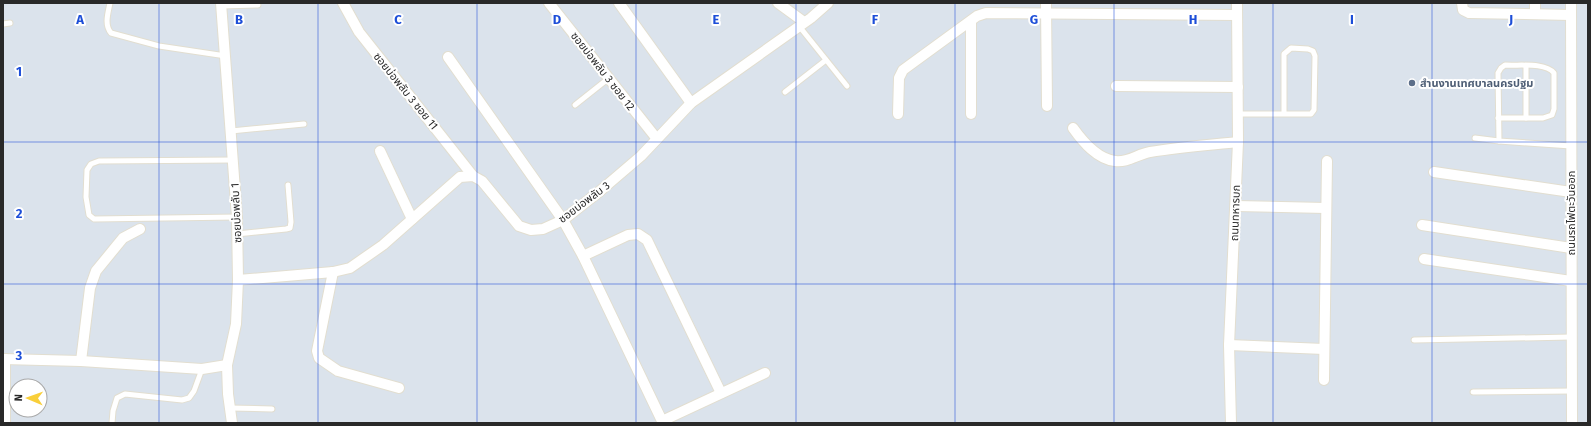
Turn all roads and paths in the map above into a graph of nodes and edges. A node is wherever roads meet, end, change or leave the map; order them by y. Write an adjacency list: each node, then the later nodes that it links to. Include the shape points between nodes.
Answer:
1 (110, 3): 22 (lane, via 107,23 111,34 159,46)
2 (342, 3): 52 (street, ซอยบ่อพลับ 3 ซอย 11, via 359,32)
3 (549, 3): 26 (street, ซอยบ่อพลับ 3 ซอย 12)
4 (619, 3): 31 (street)
5 (778, 3): 21 (street)
6 (828, 3): 21 (street, ซอยบ่อพลับ 3)
7 (1046, 3): 15 (street)
8 (1237, 3): 16 (street, ถนนทหารบก)
9 (1462, 3): 14 (street, via 1463,10 1469,13)
10 (1535, 3): 14 (street)
11 (1571, 3): 17 (street, ถนนรถไฟตะวันออก)
12 (222, 5): 13 (lane); 22 (street, ซอยบ่อพลับ 1)
13 (258, 5)
14 (1535, 14): 17 (street)
15 (1046, 15): 16 (street); 18 (street, via 986,14); 33 (street)
16 (1237, 15): 29 (street, ถนนทหารบก)
17 (1571, 15): 47 (street, ถนนรถไฟตะวันออก)
18 (971, 21): 34 (street, via 903,70 899,78); 35 (street)
19 (10, 23): 20 (lane)
20 (3, 24)
21 (802, 24): 24 (lane); 31 (street, ซอยบ่อพลับ 3)
22 (226, 56): 42 (street, ซอยบ่อพลับ 1)
23 (448, 57): 59 (street)
24 (826, 60): 27 (lane); 30 (lane)
25 (1526, 66): 38 (lane, via 1505,65 1498,73); 39 (lane); 39 (lane, via 1544,66 1554,73 1554,109 1548,117)
26 (609, 78): 32 (lane); 44 (street, ซอยบ่อพลับ 3 ซอย 12)
27 (847, 86)
28 (1116, 86): 29 (street)
29 (1238, 87): 36 (street, ถนนทหารบก)
30 (785, 92)
31 (691, 103): 44 (street, ซอยบ่อพลับ 3)
32 (575, 106)
33 (1047, 106)
34 (898, 114)
35 (971, 114)
36 (1238, 114): 37 (lane); 46 (street, ถนนทหารบก)
37 (1284, 114): 37 (lane, via 1284,54 1291,48 1313,51 1314,110 1310,114)
38 (1498, 118): 39 (lane); 45 (lane)
39 (1526, 118)
40 (304, 124): 42 (lane)
41 (1073, 128): 46 (street, via 1101,157 1115,161 1127,160 1148,152)
42 (231, 131): 49 (street, ซอยบ่อพลับ 1)
43 (1474, 138): 45 (lane)
44 (657, 139): 59 (street, ซอยบ่อพลับ 3, via 600,192)
45 (1499, 141): 47 (lane)
46 (1238, 142): 55 (street, ถนนทหารบก)
47 (1571, 146): 54 (street, ถนนรถไฟตะวันออก)
48 (380, 151): 58 (street)
49 (233, 160): 57 (street, ซอยบ่อพลับ 1); 57 (lane, via 99,160 91,164 87,170 86,197 88,215 94,219)
50 (1327, 161): 56 (street)
51 (1434, 172): 54 (street)
52 (473, 176): 58 (street, via 460,177); 59 (street, ซอยบ่อพลับ 3, via 482,181 519,226 531,230 543,229)
53 (288, 185): 62 (lane, via 290,228)
54 (1571, 192): 63 (street, ถนนรถไฟตะวันออก)
55 (1236, 206): 56 (street); 71 (street, ถนนทหารบก)
56 (1326, 208): 72 (street)
57 (237, 217): 62 (street, ซอยบ่อพลับ 1)
58 (412, 219): 66 (street, via 382,246 350,268)
59 (563, 220): 64 (street)
60 (1422, 225): 63 (street)
61 (140, 229): 74 (street, via 123,238 96,271 90,288)
62 (237, 234): 67 (street, ซอยบ่อพลับ 1)
63 (1571, 248): 68 (street, ถนนรถไฟตะวันออก)
64 (582, 256): 82 (street, via 628,235 638,234 647,240); 85 (street)
65 (1424, 259): 68 (street)
66 (333, 272): 67 (street); 79 (street, via 317,351 319,358 338,371)
67 (238, 280): 75 (street, ซอยบ่อพลับ 1, via 236,324)
68 (1571, 281): 69 (street, ถนนรถไฟตะวันออก)
69 (1571, 337): 70 (lane); 80 (street, ถนนรถไฟตะวันออก)
70 (1414, 340)
71 (1229, 345): 72 (street); 89 (street, ถนนทหารบก)
72 (1324, 349): 78 (street)
73 (4, 359): 74 (street); 86 (street)
74 (81, 361): 76 (street)
75 (227, 365): 76 (street); 83 (street, ซอยบ่อพลับ 1)
76 (202, 369): 87 (lane, via 190,398 182,400 125,394 117,398)
77 (766, 373): 82 (street)
78 (1324, 380)
79 (399, 388)
80 (1572, 391): 81 (lane); 90 (street, ถนนรถไฟตะวันออก)
81 (1473, 392)
82 (721, 393): 85 (street)
83 (230, 408): 84 (lane); 88 (street, ซอยบ่อพลับ 1)
84 (272, 409)
85 (662, 422)
86 (5, 423)
87 (112, 423)
88 (232, 423)
89 (1230, 423)
90 (1572, 423)

